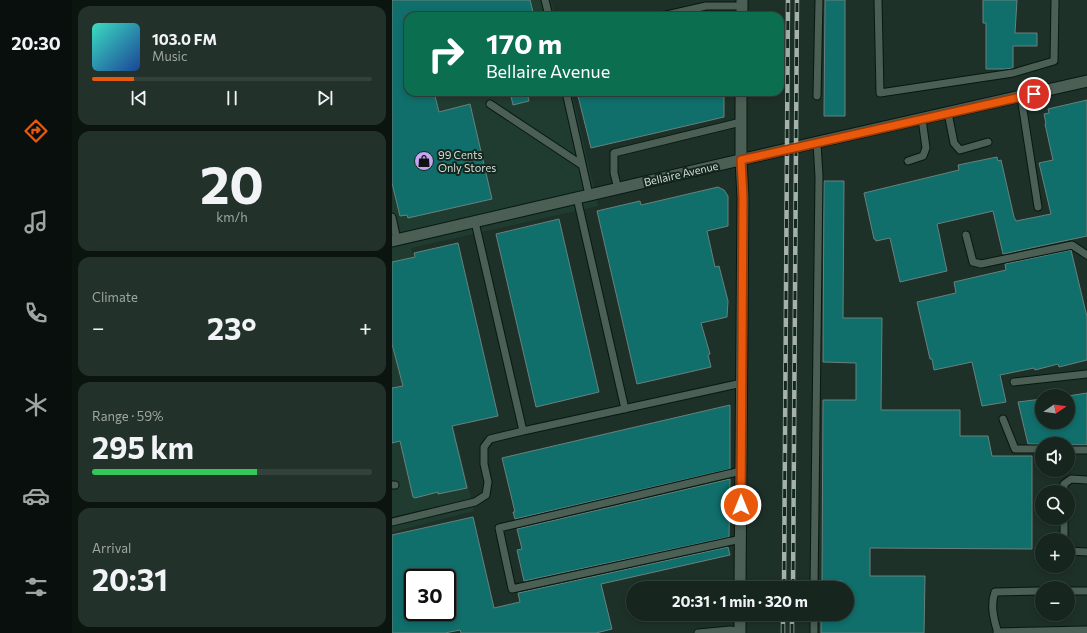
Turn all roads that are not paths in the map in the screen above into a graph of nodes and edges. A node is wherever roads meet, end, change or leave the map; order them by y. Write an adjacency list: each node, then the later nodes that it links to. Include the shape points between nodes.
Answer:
1 (545, 0): 7 (lane)
2 (819, 0): 12 (lane)
3 (878, 0): 4 (lane, via 880,93 1013,73 1054,61)
4 (1055, 0)
5 (706, 3): 6 (lane); 8 (lane)
6 (742, 7)
7 (548, 12)
8 (676, 12)
9 (1087, 81): 13 (street, Bellaire Avenue)
10 (567, 96): 22 (lane)
11 (741, 96): 17 (street)
12 (818, 96)
13 (1021, 96): 15 (street, Bellaire Avenue); 26 (lane)
14 (490, 104): 22 (lane)
15 (948, 113): 16 (street, Bellaire Avenue); 18 (lane, via 954,144 960,150)
16 (922, 119): 19 (street, Bellaire Avenue); 21 (lane, via 926,148 923,156)
17 (741, 122): 20 (street); 23 (lane, via 614,153 614,173)
18 (988, 142)
19 (817, 143): 20 (street, Bellaire Avenue); 49 (lane)
20 (741, 160): 23 (street, Bellaire Avenue); 34 (street)
21 (908, 161)
22 (582, 165): 24 (lane)
23 (618, 189): 24 (street, Bellaire Avenue)
24 (590, 195): 25 (street, Bellaire Avenue)
25 (577, 198): 28 (street, Bellaire Avenue); 35 (lane)
26 (1038, 206)
27 (392, 217): 30 (lane)
28 (475, 222): 30 (street, Bellaire Avenue); 37 (lane)
29 (966, 235): 31 (lane, via 973,262 981,264 1072,245)
30 (395, 241)
31 (1087, 255)
32 (1087, 374): 33 (lane)
33 (1014, 382)
34 (742, 383): 35 (lane); 41 (street)
35 (625, 408): 37 (lane)
36 (1003, 419): 38 (lane, via 1015,449)
37 (523, 431): 44 (lane, via 490,439 484,447 488,482 486,495 475,502)
38 (1035, 449)
39 (1075, 450): 40 (lane)
40 (1087, 450)
41 (741, 471): 45 (street); 45 (lane, via 500,528 512,589)
42 (1087, 480): 43 (lane, via 1071,480)
43 (1064, 485)
44 (392, 522)
45 (741, 539): 48 (street)
46 (1075, 551): 47 (lane)
47 (1087, 552)
48 (740, 581)
49 (814, 581)
50 (1087, 590): 52 (lane)
51 (1035, 591): 57 (lane, via 995,592 993,616)
52 (1075, 591)
53 (740, 621): 56 (street)
54 (814, 621): 59 (lane)
55 (1087, 630): 57 (lane)
56 (740, 632): 58 (lane, via 730,630)
57 (997, 632)
58 (698, 633)
59 (814, 633)

